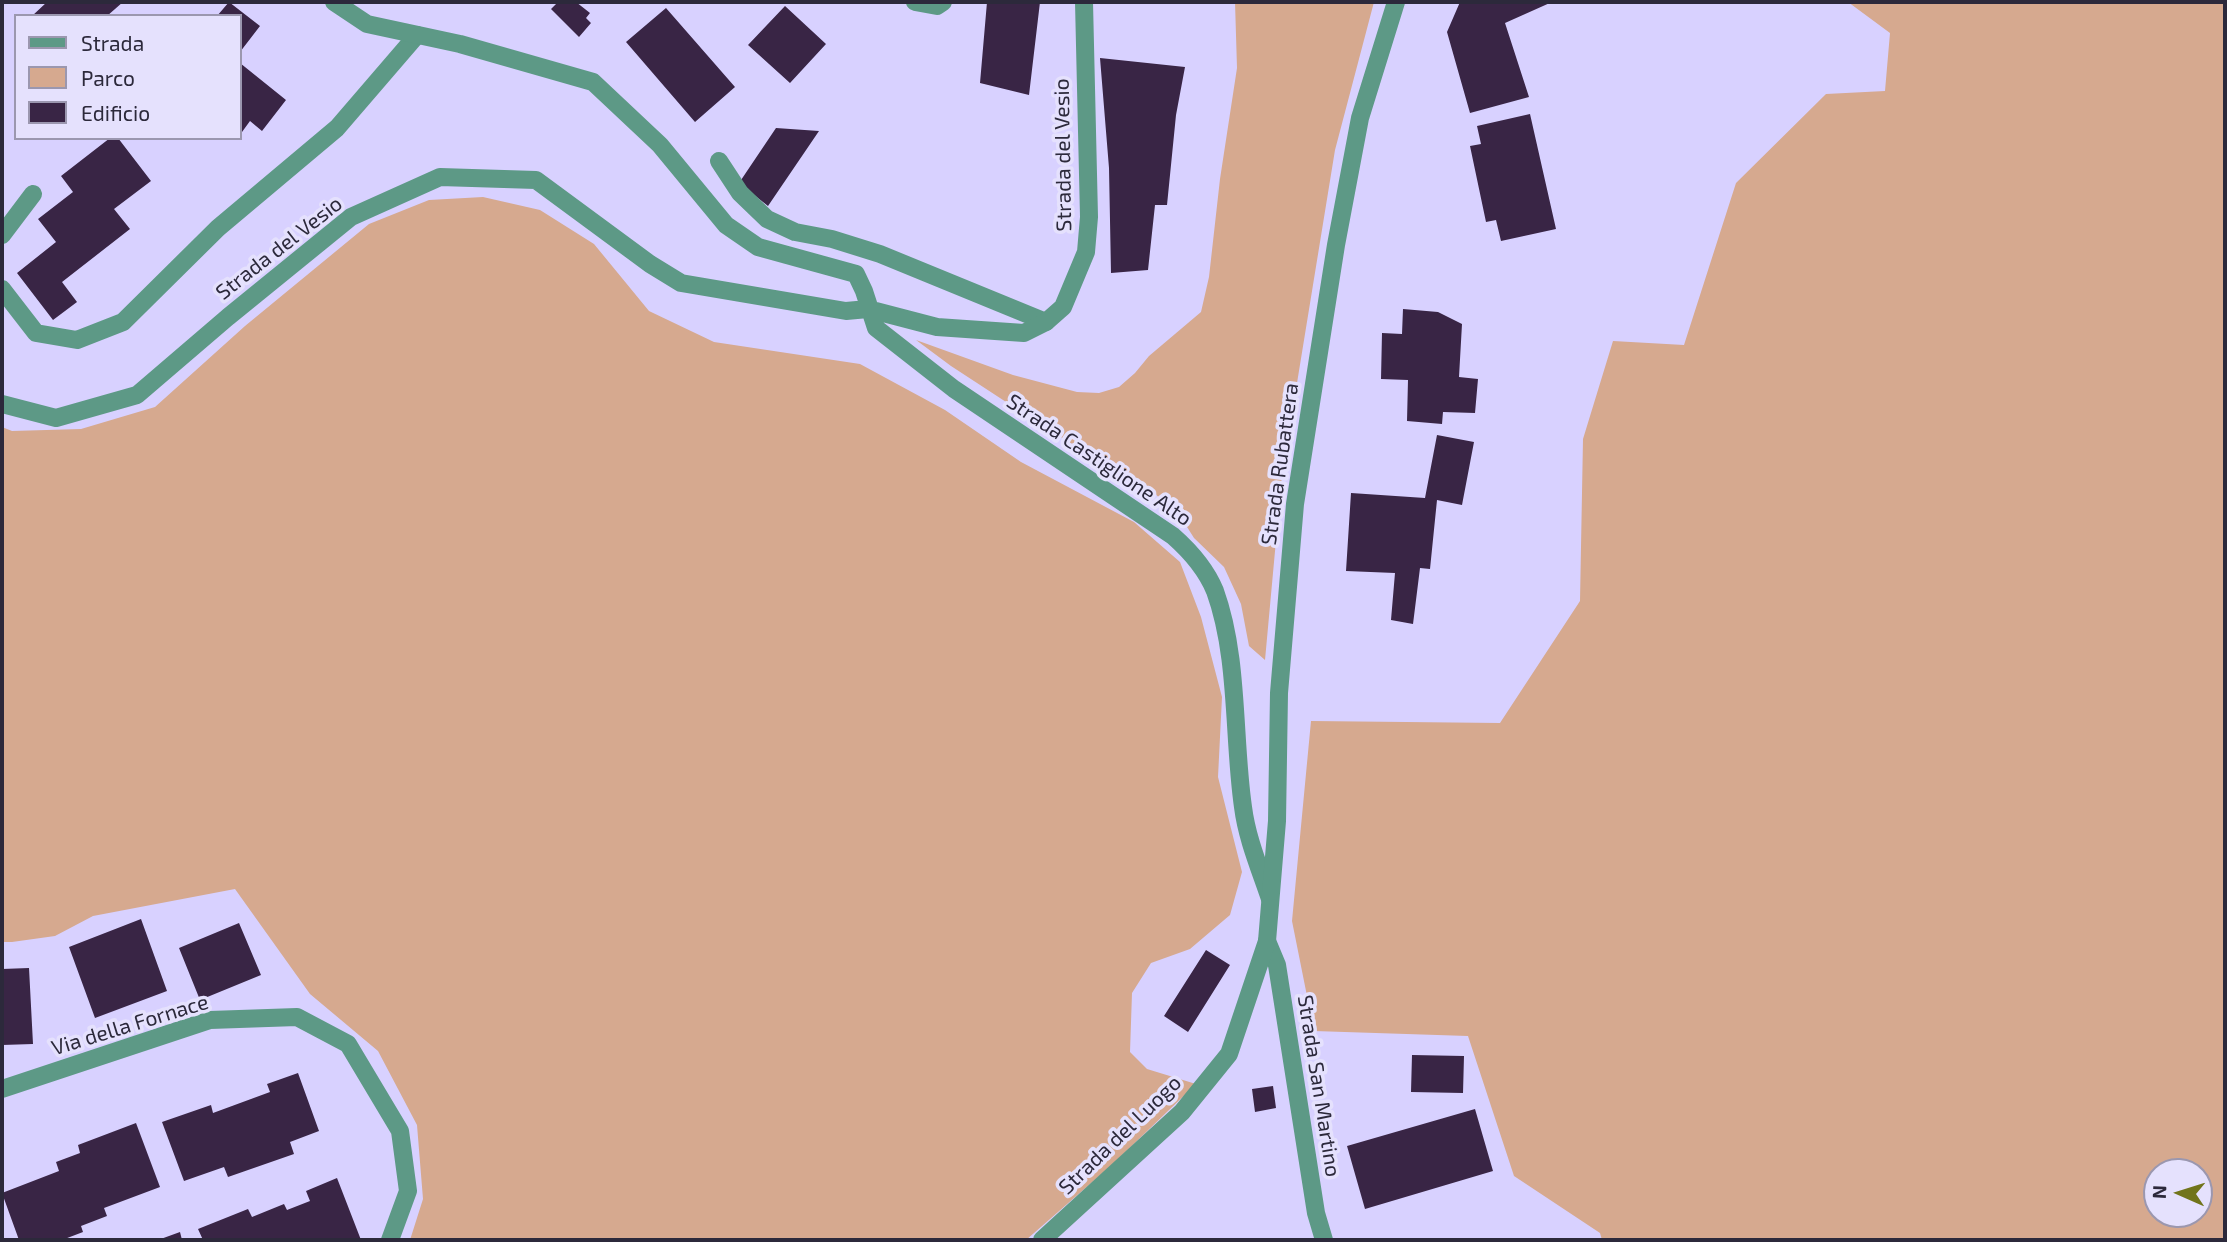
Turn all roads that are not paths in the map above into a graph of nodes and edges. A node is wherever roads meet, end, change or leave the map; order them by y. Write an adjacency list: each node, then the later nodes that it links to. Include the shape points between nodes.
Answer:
1 (334, 2): 6 (street, via 367,24)
2 (915, 2): 3 (street, via 937,6)
3 (943, 2)
4 (1084, 2): 12 (street, Strada del Vesio, via 1089,151 1086,252 1063,307)
5 (1396, 2): 14 (street, Strada Rubattera, via 1360,118 1295,504 1279,693)
6 (417, 35): 10 (street, via 337,128 218,228 123,322 78,340 36,333); 11 (street, via 593,82 660,145 726,225 758,247 856,274)
7 (719, 160): 12 (street, via 740,193 767,219 795,232 880,254)
8 (33, 194): 9 (street)
9 (2, 235)
10 (2, 289)
11 (868, 309): 12 (street, Strada del Vesio, via 937,327 1024,333); 13 (street, Strada del Vesio, via 846,311 681,283 536,180 440,177 351,217 137,395 56,418); 14 (street, Strada Castiglione Alto, via 876,328 954,389 1173,536 1194,555 1214,589 1224,627 1243,808)
12 (1046, 322)
13 (2, 404)
14 (1271, 900): 15 (street, Strada Rubattera)
15 (1268, 940): 18 (street, Strada del Luogo, via 1229,1054 1182,1112); 19 (street, Strada San Martino, via 1277,965)
16 (2, 1089): 17 (street, Via della Fornace, via 210,1020 297,1017 348,1044 400,1131 408,1191)
17 (390, 1240)
18 (1042, 1240)
19 (1324, 1240)

